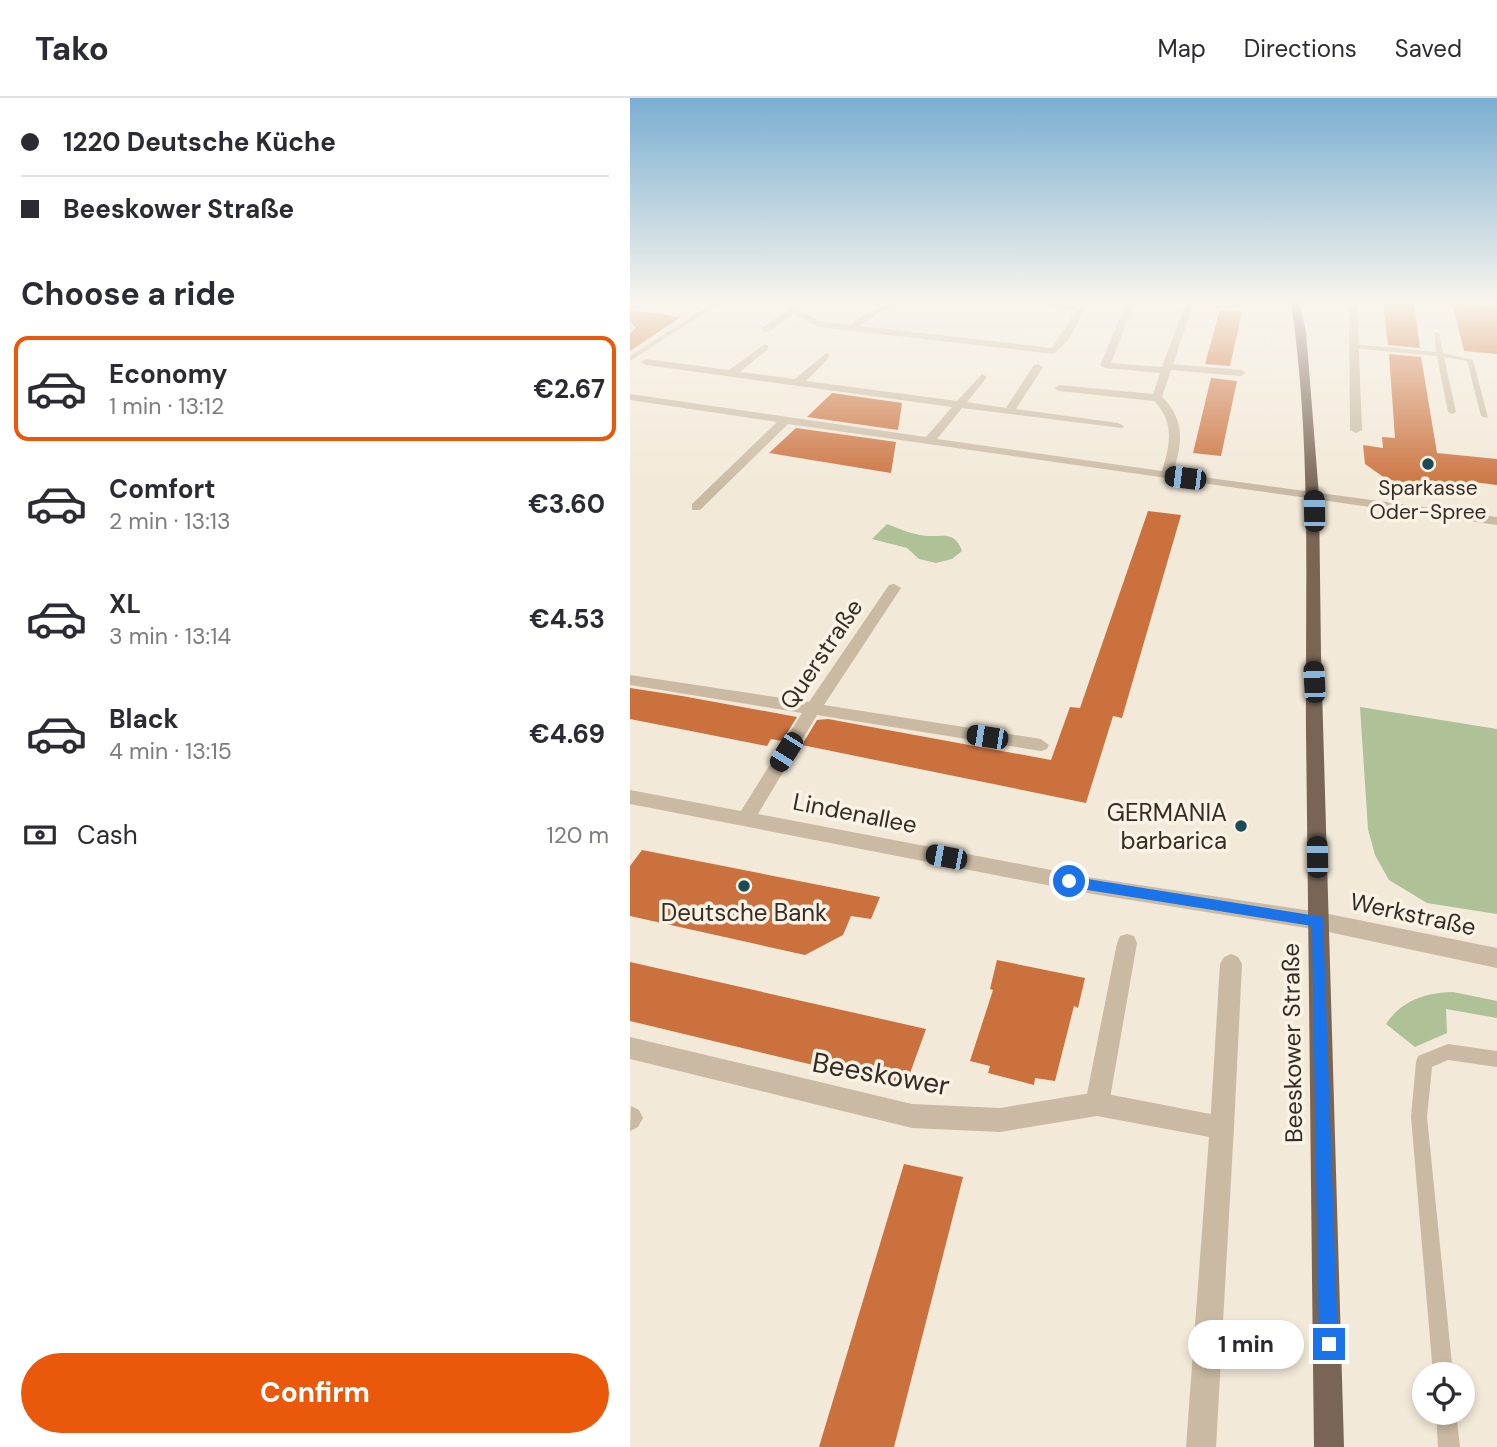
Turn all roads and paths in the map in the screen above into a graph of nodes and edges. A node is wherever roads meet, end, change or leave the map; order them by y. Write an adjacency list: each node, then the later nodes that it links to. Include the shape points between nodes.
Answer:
1 (667, 365): 13 (street)
2 (742, 365): 13 (street)
3 (816, 365): 15 (street)
4 (1105, 365): 11 (street)
5 (1167, 365): 11 (street)
6 (1303, 365): 28 (main road, Beeskower Straße)
7 (1353, 365): 25 (street)
8 (1442, 365): 21 (lane)
9 (1471, 365): 22 (lane)
10 (1038, 367): 20 (street)
11 (1166, 369): 12 (street); 18 (street)
12 (1241, 373)
13 (731, 374): 15 (street)
14 (982, 377): 19 (street)
15 (797, 383): 19 (street)
16 (1059, 388): 18 (street)
17 (630, 397): 23 (street)
18 (1157, 398): 27 (street, via 1174,418 1178,433)
19 (960, 403): 20 (street); 26 (street)
20 (1009, 411): 24 (street)
21 (1452, 412)
22 (1485, 415)
23 (785, 420): 26 (street); 29 (street)
24 (1118, 426)
25 (1356, 430)
26 (929, 441): 27 (street)
27 (1166, 476): 28 (street)
28 (1313, 496): 30 (street); 37 (main road, Beeskower Straße)
29 (696, 506)
30 (1497, 521)
31 (894, 588): 33 (street, Querstraße)
32 (630, 680): 33 (street)
33 (812, 710): 34 (street); 36 (street, Querstraße)
34 (1041, 745)
35 (630, 797): 36 (street, Lindenallee)
36 (746, 819): 37 (street, Lindenallee, via 1093,886)
37 (1319, 921): 39 (street, Werkstraße); 48 (main road, Beeskower Straße)
38 (1127, 943): 43 (street)
39 (1497, 958)
40 (1231, 964): 44 (street)
41 (630, 1048): 43 (street, Beeskower, via 912,1116 1000,1121)
42 (1497, 1059): 45 (lane, via 1448,1052 1424,1062 1419,1117)
43 (1097, 1104): 44 (street, Beeskower)
44 (1222, 1127): 47 (street)
45 (1442, 1362)
46 (1447, 1425): 49 (lane)
47 (1201, 1447)
48 (1329, 1447)
49 (1449, 1447)

